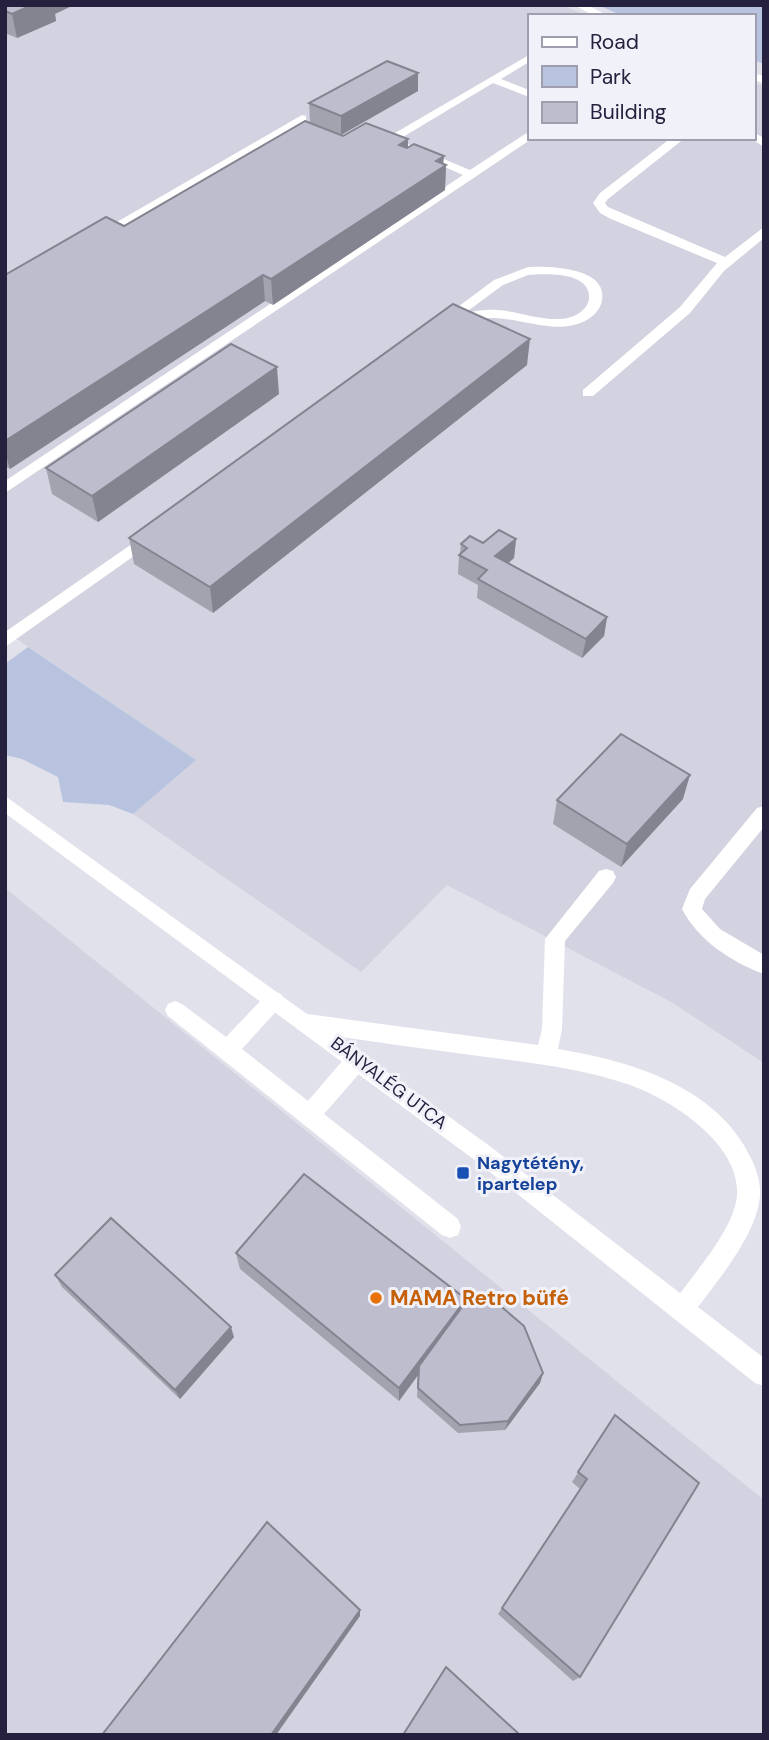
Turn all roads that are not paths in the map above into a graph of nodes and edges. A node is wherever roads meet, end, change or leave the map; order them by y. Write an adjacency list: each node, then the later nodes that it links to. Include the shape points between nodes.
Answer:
1 (579, 5): 2 (street)
2 (599, 14)
3 (528, 59): 4 (street)
4 (492, 79): 5 (street); 9 (street, via 389,140)
5 (528, 94)
6 (302, 118): 11 (street)
7 (528, 137): 9 (street)
8 (677, 140): 12 (street, via 599,204 615,216)
9 (470, 174): 15 (street)
10 (764, 231): 12 (street)
11 (88, 242)
12 (726, 262): 14 (street, via 685,310)
13 (440, 326): 13 (street, via 501,282 531,270 581,277 597,291 591,310 570,322 493,313)
14 (588, 393)
15 (5, 488)
16 (168, 523): 17 (street)
17 (5, 641)
18 (5, 803): 22 (street, BÁNYALÉG UTCA)
19 (764, 813): 21 (street, via 697,895 692,909 709,932)
20 (606, 877): 26 (street, via 555,939)
21 (764, 965)
22 (274, 1000): 24 (street, BÁNYALÉG UTCA); 25 (street)
23 (175, 1010): 25 (street)
24 (307, 1023): 26 (street); 27 (street, BÁNYALÉG UTCA)
25 (227, 1050): 28 (street)
26 (547, 1055): 30 (street, via 630,1075 686,1103 731,1141 749,1193 739,1225)
27 (357, 1060): 28 (street); 30 (street, BÁNYALÉG UTCA)
28 (309, 1115): 29 (street)
29 (450, 1227)
30 (684, 1307): 31 (street, BÁNYALÉG UTCA)
31 (764, 1374)

